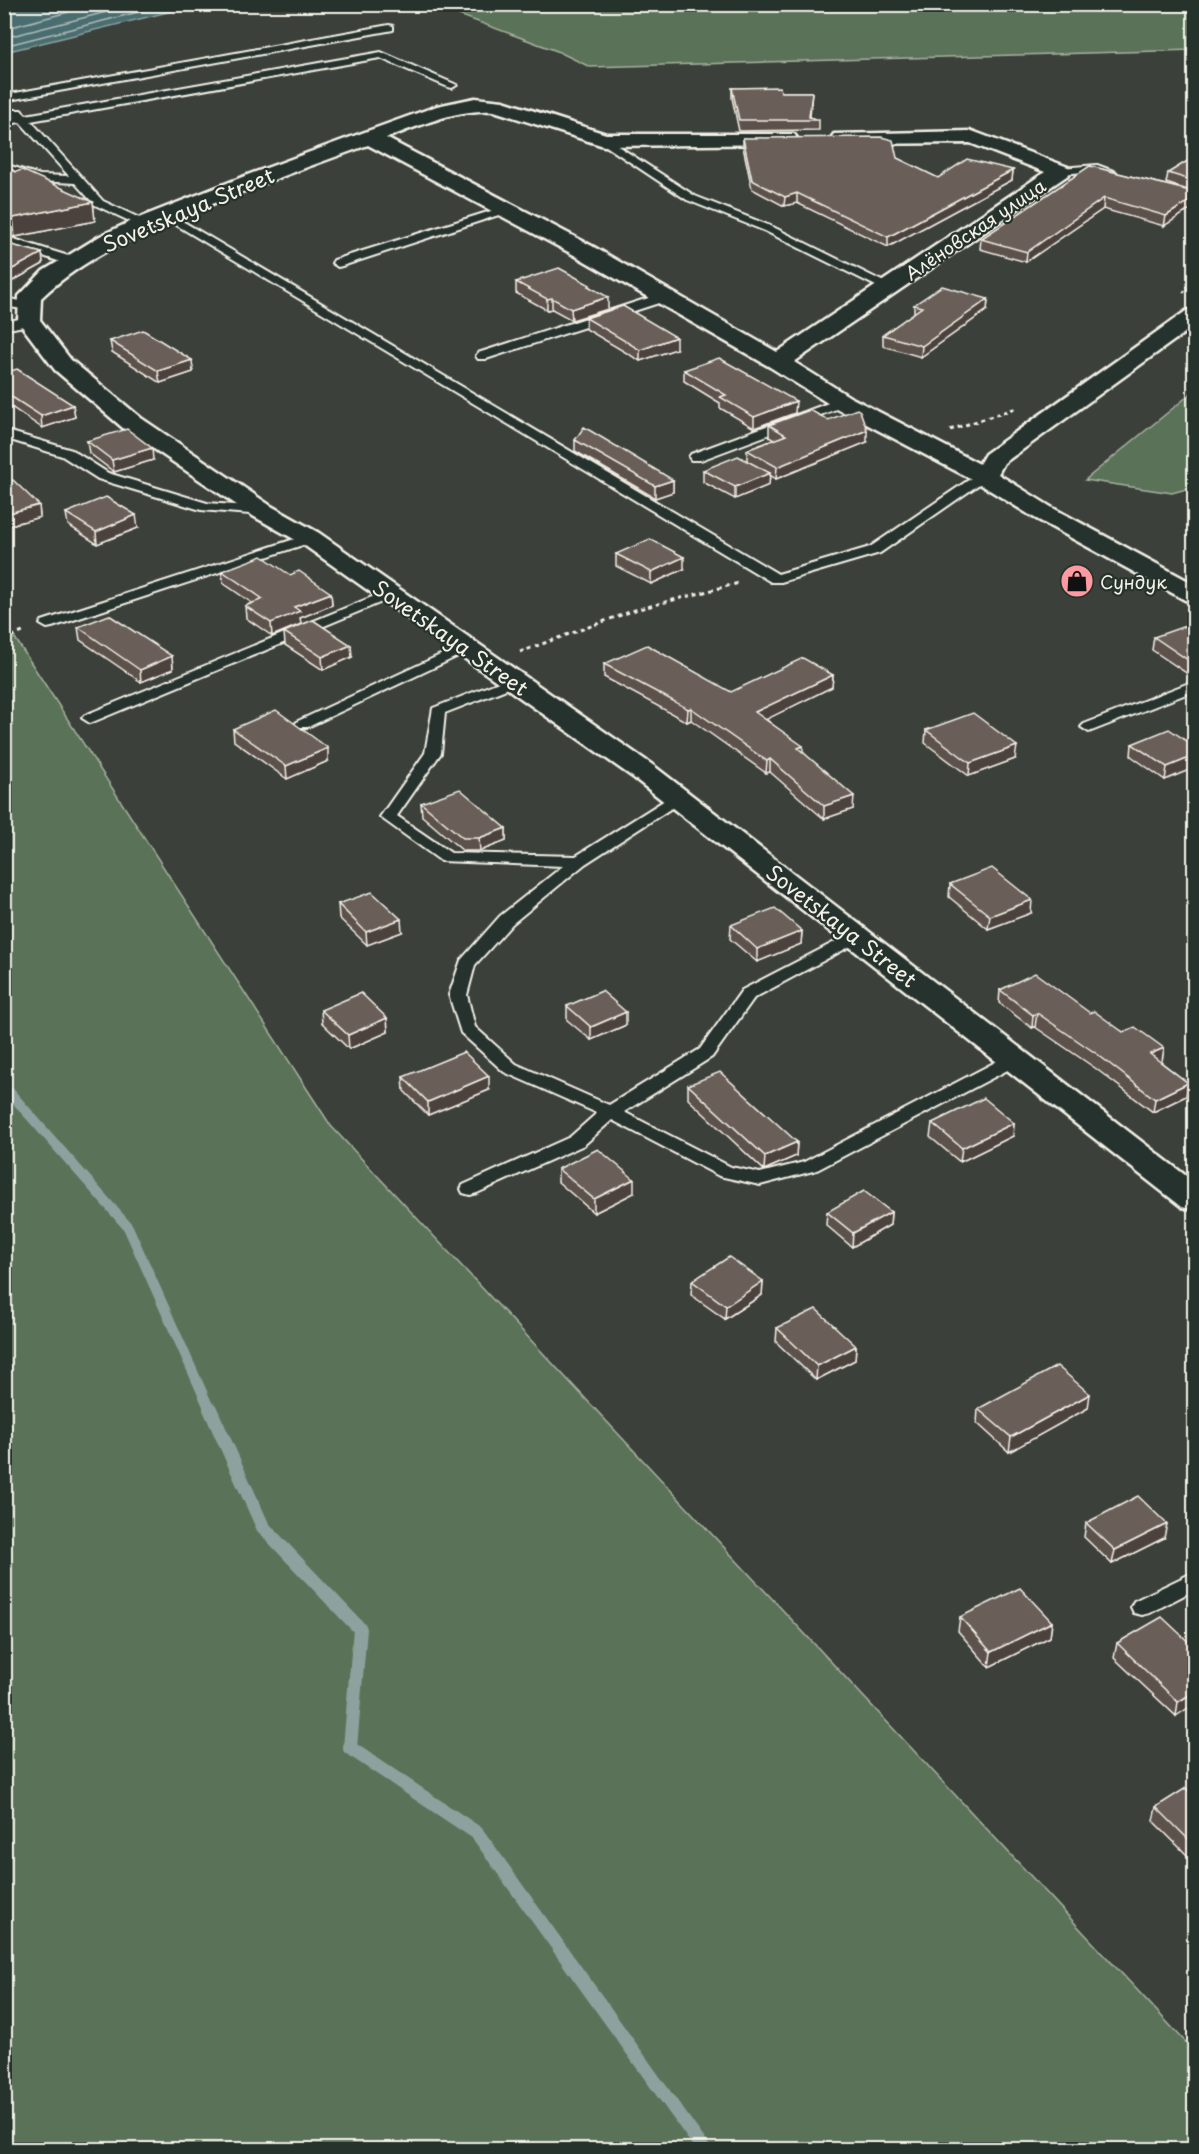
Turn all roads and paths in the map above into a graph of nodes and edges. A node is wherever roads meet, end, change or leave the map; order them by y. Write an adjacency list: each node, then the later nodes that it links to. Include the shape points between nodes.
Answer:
1 (389, 28): 3 (lane)
2 (452, 85): 4 (lane, via 381,55)
3 (4, 98): 4 (lane)
4 (22, 118): 5 (lane); 11 (lane)
5 (4, 122)
6 (369, 137): 7 (street, Алёновская улица, via 444,110 475,104 496,105); 12 (street); 13 (street, Sovetskaya Street)
7 (604, 140): 9 (street, Алёновская улица, via 972,137); 18 (lane, via 691,198 769,229)
8 (4, 167): 11 (lane, via 39,178)
9 (1061, 171): 10 (lane, via 1097,168); 18 (street, Алёновская улица)
10 (1119, 174)
11 (78, 180): 13 (lane, via 99,203)
12 (507, 209): 16 (lane); 19 (street)
13 (155, 220): 15 (street, Sovetskaya Street); 33 (lane)
14 (4, 239): 15 (lane)
15 (74, 262): 21 (street, Sovetskaya Street, via 51,276)
16 (338, 262)
17 (1194, 285): 20 (path)
18 (888, 287): 24 (street, Алёновская улица)
19 (664, 297): 23 (lane); 24 (street)
20 (1175, 298)
21 (16, 314): 31 (street, Sovetskaya Street, via 63,365 132,423)
22 (1194, 316): 30 (street, via 994,459)
23 (482, 356)
24 (778, 362): 25 (street)
25 (842, 402): 28 (street); 29 (lane)
26 (1022, 406): 28 (path)
27 (4, 434): 31 (lane, via 67,453 103,476 206,507)
28 (922, 442): 30 (street)
29 (696, 457)
30 (984, 476): 33 (lane, via 875,550); 35 (street)
31 (262, 511): 32 (street, Sovetskaya Street)
32 (310, 538): 34 (street, Sovetskaya Street); 36 (lane)
33 (776, 579): 38 (path, via 730,584 635,610)
34 (389, 594): 37 (street, Sovetskaya Street); 41 (lane)
35 (1194, 594)
36 (47, 624)
37 (466, 647): 38 (street, Sovetskaya Street); 42 (lane)
38 (490, 664): 39 (street, Sovetskaya Street)
39 (514, 681): 44 (street, Sovetskaya Street); 45 (lane, via 438,711 433,753 388,817 447,858)
40 (1194, 686): 43 (lane)
41 (90, 718)
42 (303, 724)
43 (1089, 727)
44 (679, 798): 45 (lane); 46 (street, Sovetskaya Street)
45 (579, 861): 48 (lane, via 506,920 467,964 458,995 467,1029 510,1068)
46 (856, 936): 47 (street, Sovetskaya Street); 48 (lane, via 748,994 706,1053)
47 (1015, 1059): 48 (lane, via 810,1166 760,1179 726,1172); 50 (street, Sovetskaya Street)
48 (610, 1112): 49 (lane, via 577,1141)
49 (470, 1189)
50 (1194, 1199)
51 (1194, 1580): 52 (lane)
52 (1142, 1607)

